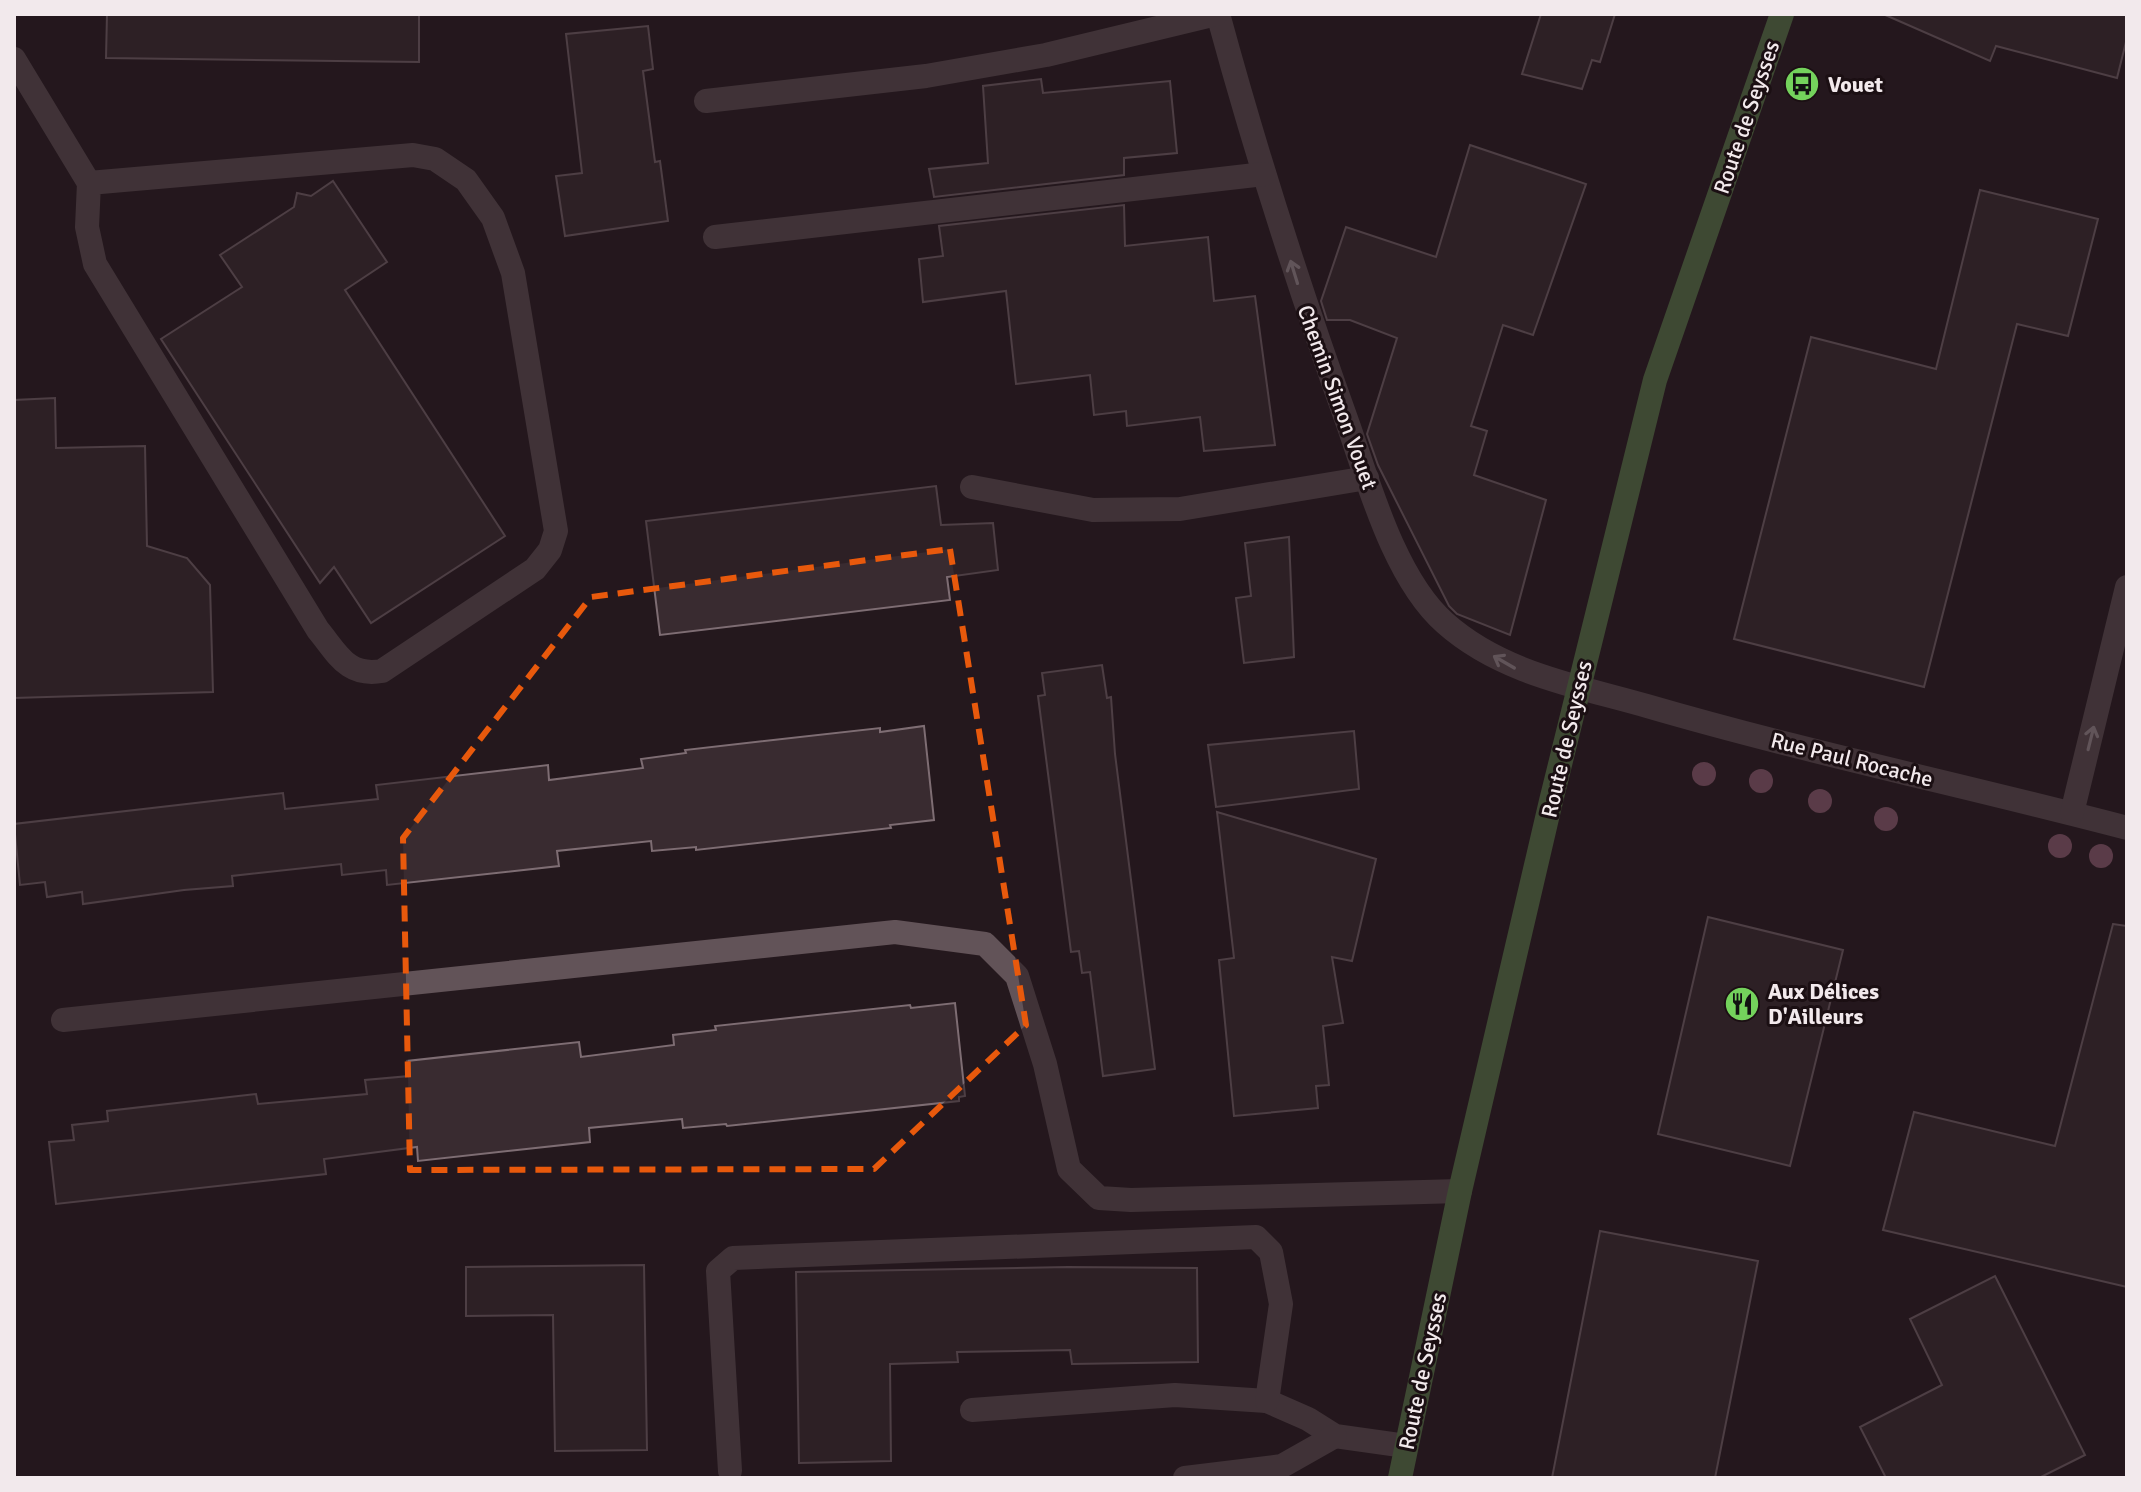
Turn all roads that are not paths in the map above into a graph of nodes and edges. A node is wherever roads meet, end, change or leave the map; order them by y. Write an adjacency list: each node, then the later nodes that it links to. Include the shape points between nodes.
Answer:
1 (1217, 14): 4 (street, via 1046,55 926,76); 5 (street, Chemin Simon Vouet)
2 (1782, 14): 11 (main road, Route de Seysses, via 1655,380)
3 (14, 59): 6 (street)
4 (706, 101)
5 (1264, 174): 7 (street); 8 (street, Chemin Simon Vouet, one-way to 5)
6 (89, 183): 6 (street, via 87,227 95,264 318,630 347,665 365,674 382,671 535,569 556,531 513,273 493,218 466,180 435,159 413,155)
7 (715, 237)
8 (1367, 478): 9 (street, via 1180,509 1093,510); 11 (street, Chemin Simon Vouet, one-way to 8, via 1516,669 1443,622 1412,583)
9 (972, 487)
10 (2127, 587): 12 (street, one-way to 10)
11 (1578, 686): 12 (street, Rue Paul Rocache, via 1694,720); 15 (main road, Route de Seysses)
12 (2072, 813): 13 (street, Rue Paul Rocache)
13 (2127, 828)
14 (63, 1020): 15 (street, via 895,932 985,944 1017,976 1045,1064 1069,1169 1099,1198)
15 (1460, 1191): 19 (main road, Route de Seysses)
16 (1267, 1401): 17 (street, via 1175,1395); 18 (street); 20 (street, via 1281,1304 1271,1252 1256,1237 733,1258 718,1271)
17 (972, 1410)
18 (1335, 1436): 19 (street); 21 (street, via 1282,1466)
19 (1406, 1446): 22 (main road, Route de Seysses)
20 (730, 1471)
21 (1185, 1478)
22 (1400, 1478)

